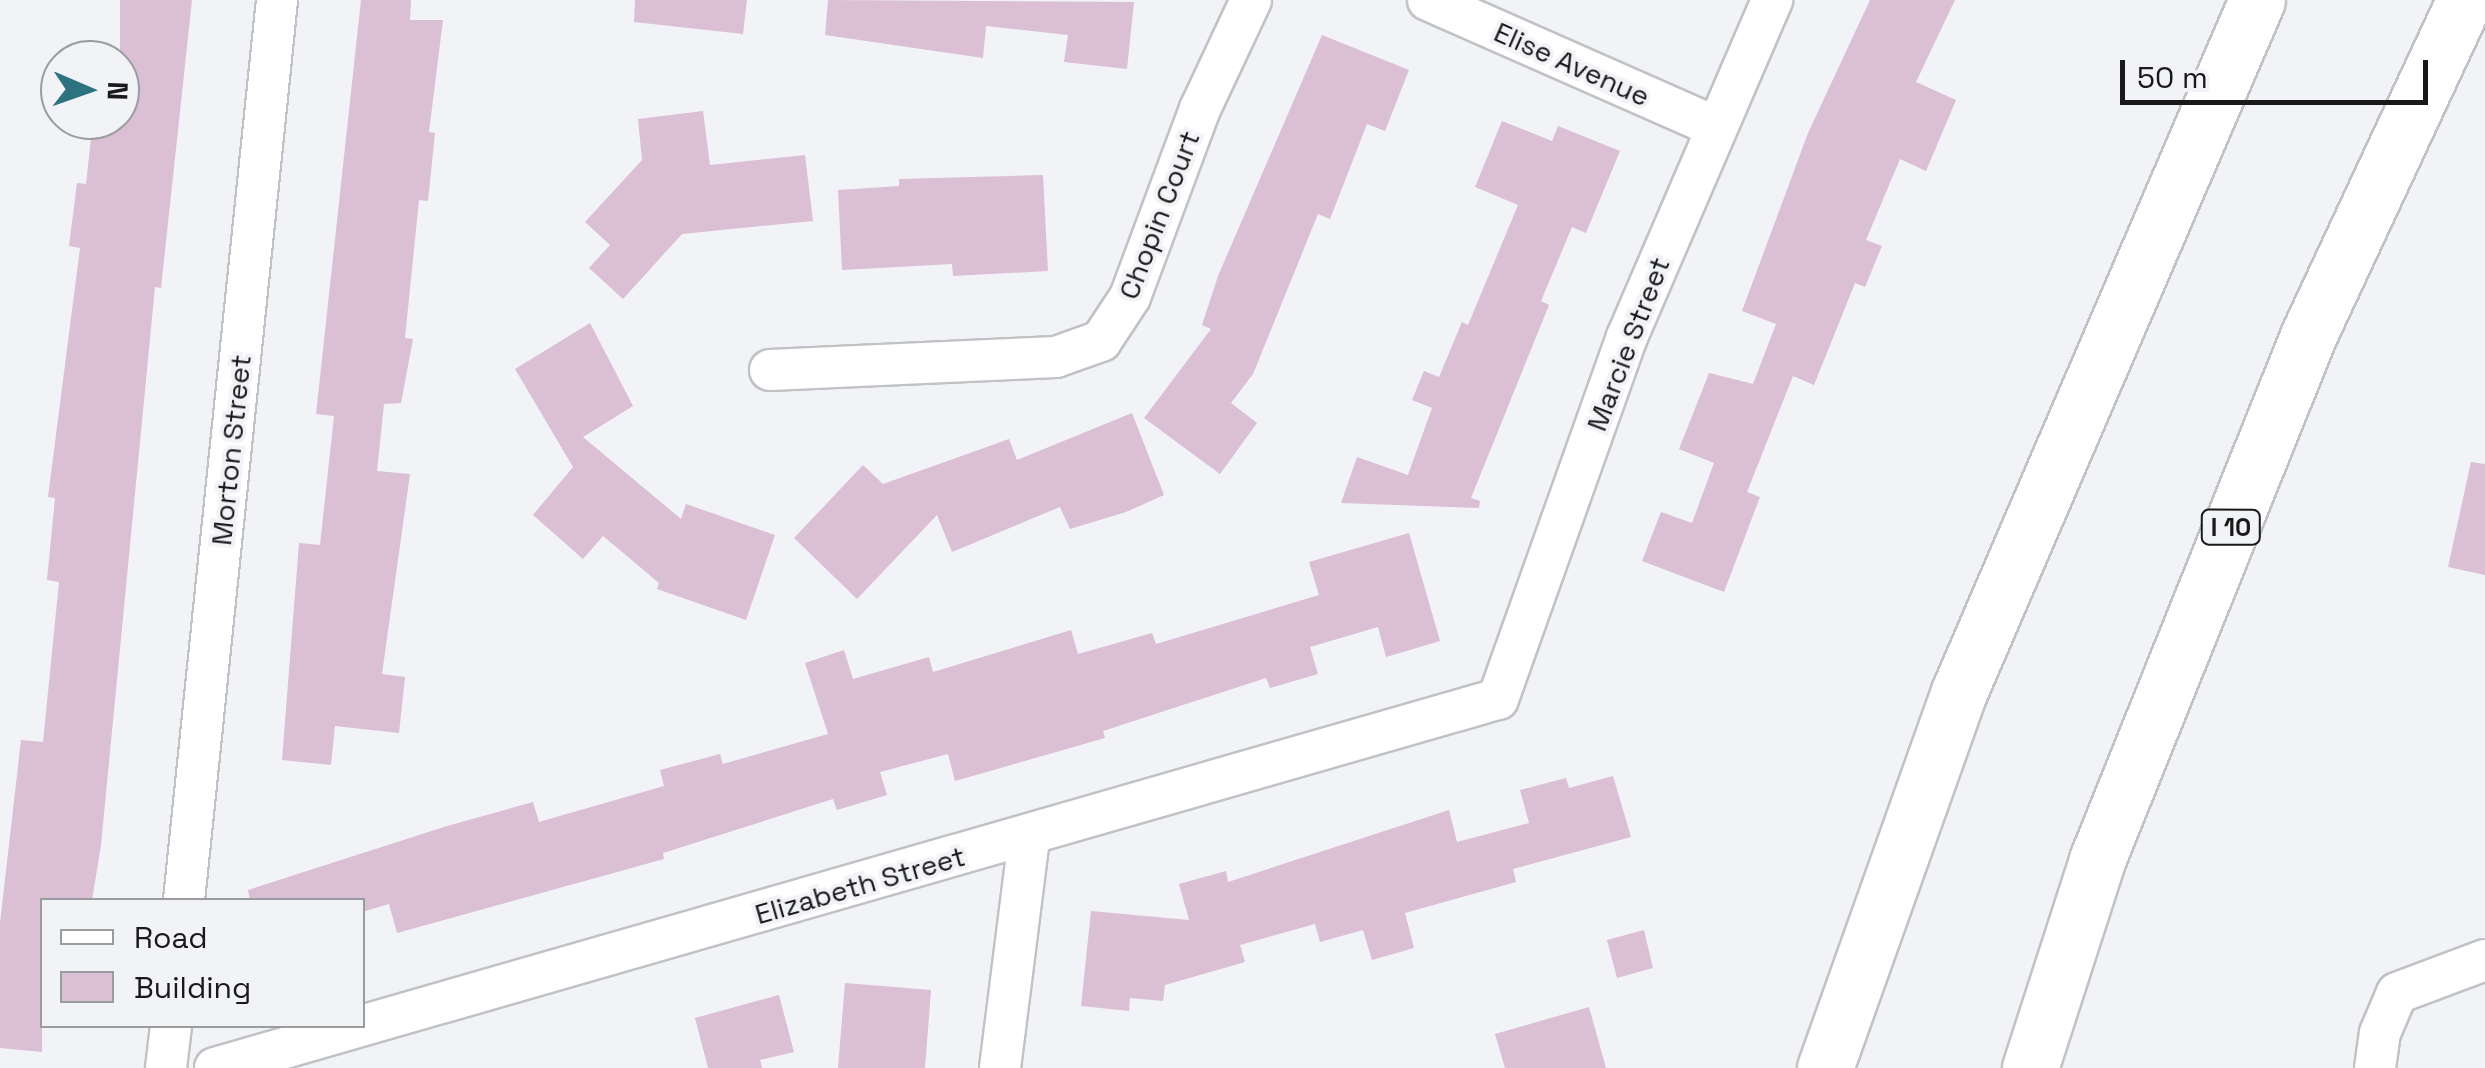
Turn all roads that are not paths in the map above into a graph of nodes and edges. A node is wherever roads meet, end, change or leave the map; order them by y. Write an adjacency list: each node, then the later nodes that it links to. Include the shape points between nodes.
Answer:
1 (277, 0): 11 (street, Morton Street)
2 (1251, 0): 8 (street, Chopin Court, via 1200,109 1130,296 1101,341 1056,358)
3 (1428, 0): 7 (street, Elise Avenue)
4 (1772, 0): 7 (street, Marcie Street)
5 (2257, 0): 19 (highway, via 1958,692)
6 (2465, 0): 20 (highway, I 10, via 2309,334 2097,860)
7 (1716, 127): 9 (street, Marcie Street, via 1628,337)
8 (770, 370)
9 (1501, 695): 10 (street, Elizabeth Street)
10 (1029, 836): 13 (street, Elizabeth Street); 18 (street)
11 (184, 898)
12 (2485, 960): 21 (street, via 2397,993)
13 (365, 1025)
14 (171, 1028): 16 (street)
15 (355, 1028): 17 (street, Elizabeth Street)
16 (166, 1068)
17 (215, 1068)
18 (1000, 1068)
19 (1826, 1068)
20 (2030, 1068)
21 (2375, 1068)

